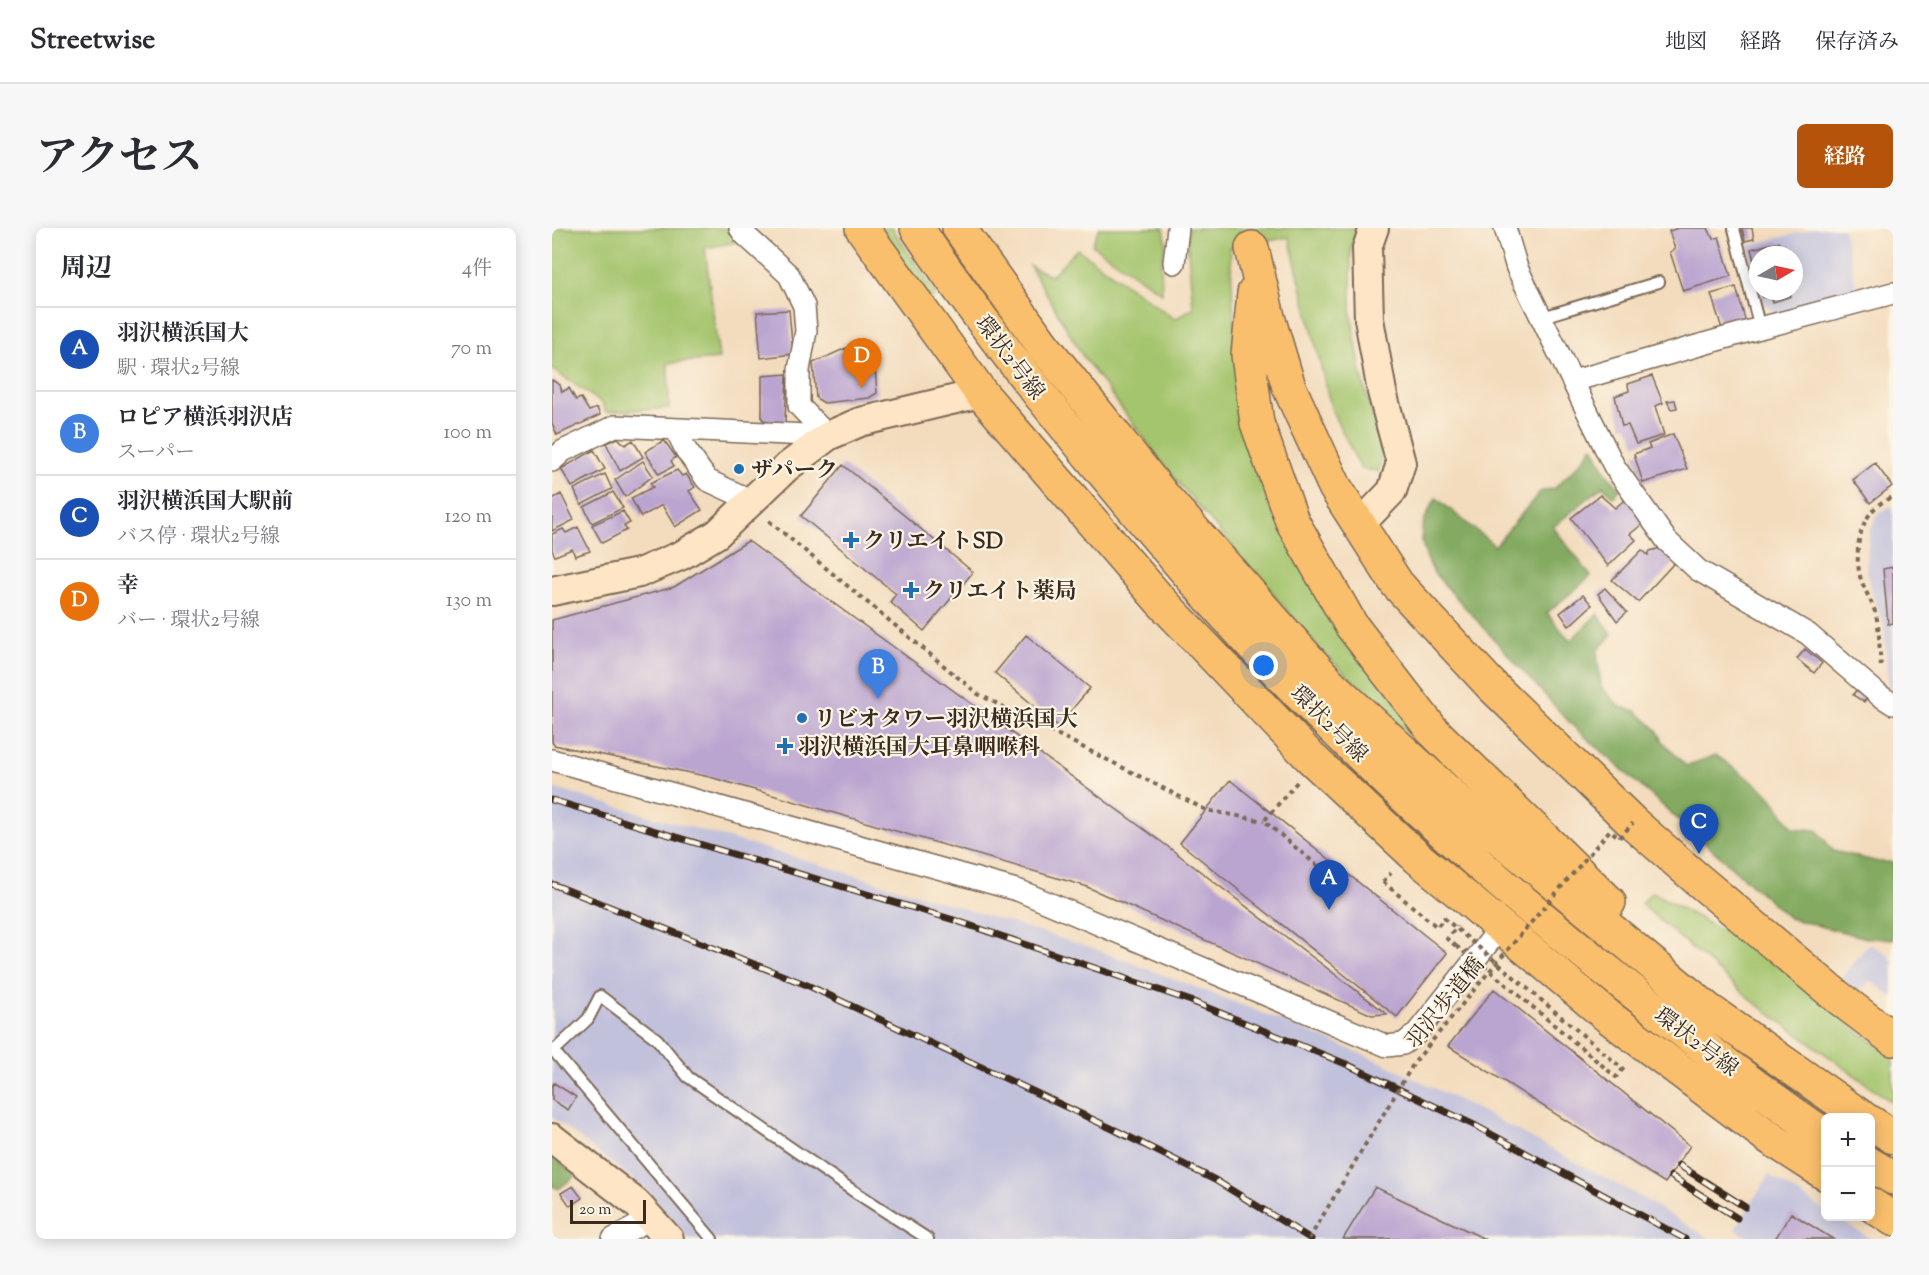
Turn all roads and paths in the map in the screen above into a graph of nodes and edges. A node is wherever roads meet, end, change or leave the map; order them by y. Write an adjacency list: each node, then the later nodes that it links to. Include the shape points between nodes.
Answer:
1 (740, 228): 17 (street, via 789,275 804,306 806,331 799,406)
2 (862, 228): 15 (main road)
3 (917, 228): 40 (main road, 環状2号線, via 1024,376 1139,516 1322,717 1436,826 1591,960)
4 (959, 228): 35 (main road, 環状2号線, via 1042,344 1164,497 1331,685 1478,820)
5 (1178, 228): 9 (street)
6 (1374, 228): 21 (street, via 1367,248 1370,319 1382,392 1401,463 1392,491)
7 (1505, 228): 12 (street, via 1516,268)
8 (1734, 229): 13 (lane)
9 (1174, 263)
10 (1659, 282): 12 (lane)
11 (1893, 293): 13 (street)
12 (1539, 318): 14 (street)
13 (1760, 328): 14 (street)
14 (1573, 381): 23 (street, via 1614,466 1667,541 1698,570 1808,634)
15 (981, 393): 17 (street, via 860,423); 31 (main road, via 1159,599 1310,758)
16 (676, 430): 17 (street); 18 (street, via 615,426 563,451); 20 (street, via 707,480)
17 (828, 436): 20 (street, via 788,467)
18 (552, 461)
19 (1893, 497): 23 (path, via 1876,504 1860,533 1858,549 1859,572 1878,629)
20 (758, 509): 22 (street, via 682,555 639,573); 26 (path, via 978,694 1206,810)
21 (1358, 522): 27 (main road, via 1397,584 1491,685); 35 (main road, via 1335,487 1289,387 1254,258 1248,355 1257,423 1292,521 1351,625 1433,731 1654,941)
22 (552, 591)
23 (1888, 701)
24 (552, 760): 31 (street, via 1020,891 1387,1046 1402,1044 1416,1034)
25 (1297, 781): 26 (path)
26 (1264, 821): 28 (path)
27 (1633, 823): 33 (path, 羽沢歩道橋, bridge, via 1619,838 1610,830); 36 (main road)
28 (1319, 867)
29 (1391, 873): 33 (path, bridge, via 1383,882 1437,927 1444,918)
30 (1458, 926): 34 (path, bridge, via 1447,939)
31 (1500, 928): 44 (main road, via 1610,1018 1767,1136)
32 (1465, 950): 33 (path, bridge, via 1616,1077 1623,1069)
33 (1497, 963): 34 (path, 羽沢歩道橋, bridge)
34 (1488, 973): 52 (path, 羽沢歩道橋, bridge, via 1414,1063)
35 (1707, 1009): 38 (main road, 環状2号線)
36 (1893, 1040)
37 (553, 1050): 50 (lane); 51 (lane, via 588,1019 600,996 657,1039 688,1077)
38 (1856, 1113)
39 (1875, 1125): 41 (main road)
40 (1821, 1132)
41 (1893, 1137)
42 (552, 1138): 48 (street, via 636,1203)
43 (1875, 1167): 45 (main road)
44 (1821, 1171)
45 (1893, 1178)
46 (1875, 1207): 47 (main road)
47 (1893, 1219)
48 (659, 1229): 49 (street)
49 (614, 1239)
50 (712, 1239)
51 (928, 1239)
52 (1308, 1239)

